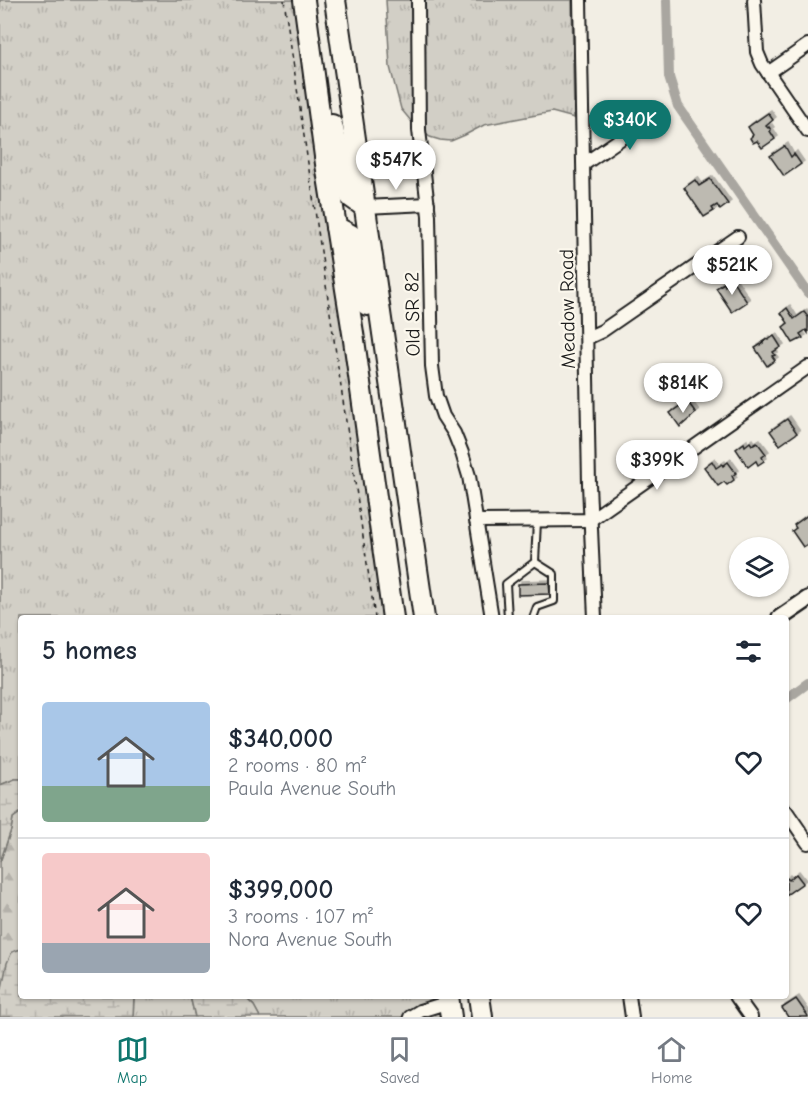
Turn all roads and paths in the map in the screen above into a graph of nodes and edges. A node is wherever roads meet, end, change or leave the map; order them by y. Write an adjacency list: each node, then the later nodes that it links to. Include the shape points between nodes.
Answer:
1 (284, 0): 25 (path)
2 (304, 0): 15 (highway)
3 (315, 0): 14 (highway, via 333,127 347,188 351,197)
4 (335, 0): 14 (highway)
5 (418, 0): 13 (street, Old SR 82, via 419,130)
6 (580, 0): 12 (street, Meadow Road)
7 (754, 0): 9 (street, via 756,52)
8 (808, 45): 9 (street)
9 (768, 73): 11 (street)
10 (658, 113): 12 (street)
11 (808, 131)
12 (584, 164): 17 (street, Meadow Road)
13 (428, 204): 14 (street); 21 (street, Old SR 82, via 436,396 470,476)
14 (365, 207): 19 (highway)
15 (336, 227): 19 (highway, via 351,235 367,306 381,403); 26 (highway)
16 (738, 237): 17 (street)
17 (587, 338): 20 (street, Meadow Road)
18 (808, 367): 20 (street)
19 (397, 432): 27 (highway)
20 (590, 520): 22 (street); 31 (street, Meadow Road)
21 (476, 521): 22 (street); 28 (street, Old SR 82)
22 (537, 521): 23 (lane)
23 (535, 562): 29 (lane, via 506,584); 30 (lane, via 554,574 554,601 537,607)
24 (808, 599): 32 (street)
25 (375, 615)
26 (393, 615)
27 (424, 615)
28 (492, 615)
29 (508, 615)
30 (534, 615)
31 (595, 615)
32 (784, 615)
33 (789, 815): 34 (street)
34 (808, 843)
35 (479, 999): 40 (highway)
36 (629, 999): 41 (street)
37 (738, 999): 42 (street)
38 (449, 1005): 39 (street)
39 (410, 1017)
40 (482, 1017)
41 (632, 1017)
42 (751, 1017)

